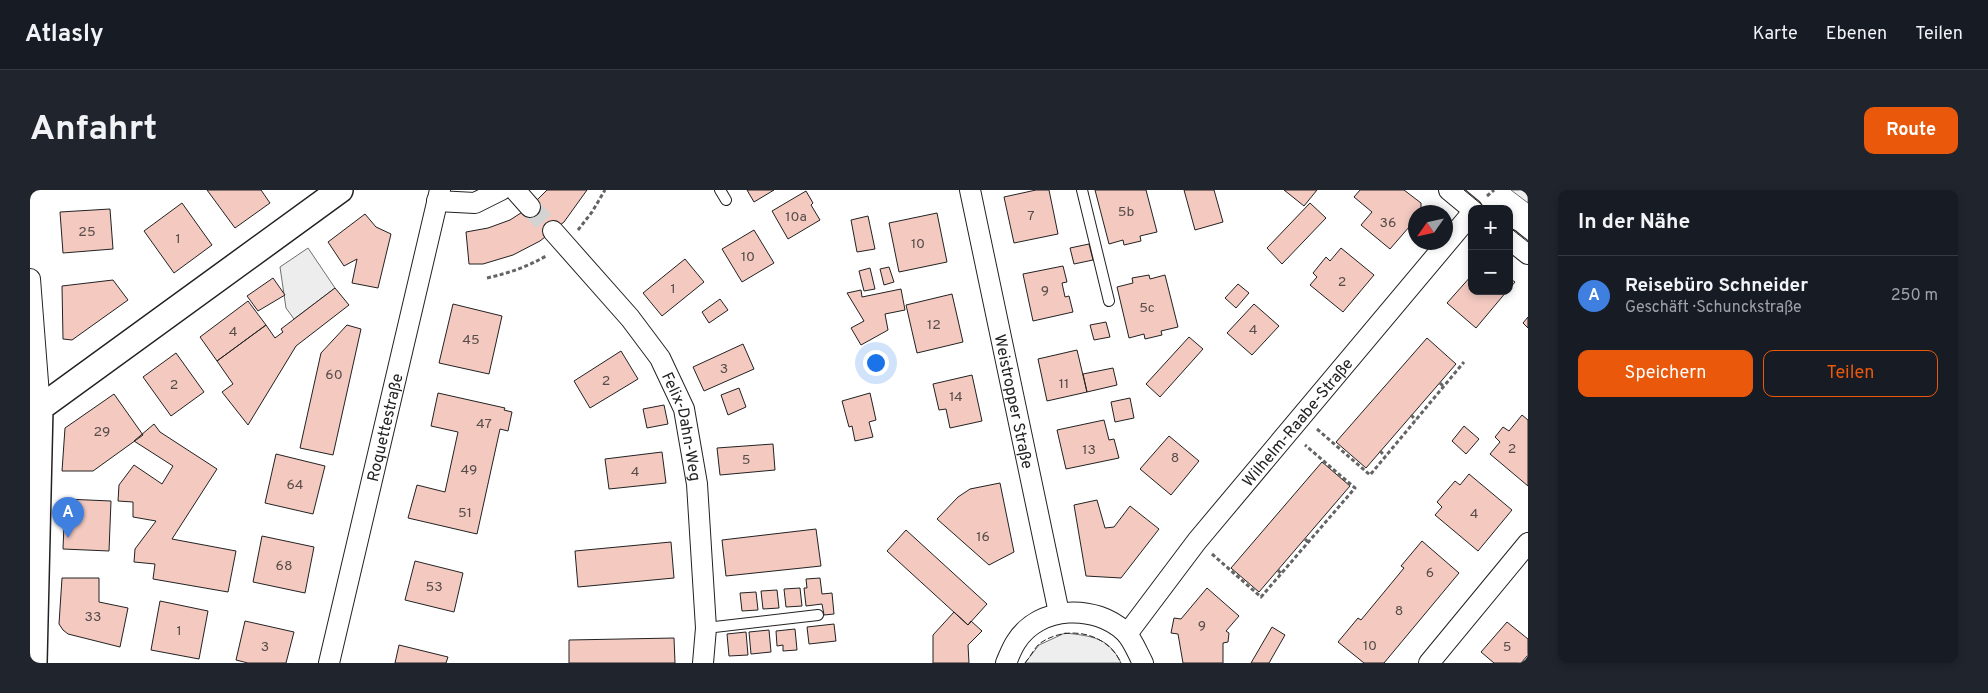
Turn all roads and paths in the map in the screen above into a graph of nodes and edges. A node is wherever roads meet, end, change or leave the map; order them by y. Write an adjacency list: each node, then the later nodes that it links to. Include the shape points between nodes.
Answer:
1 (340, 190): 21 (street)
2 (501, 190): 8 (street, via 475,203)
3 (515, 190): 11 (street)
4 (720, 190): 9 (lane)
5 (970, 190): 36 (street, Weistropper Straße)
6 (1082, 190): 17 (lane)
7 (1449, 190): 10 (street)
8 (439, 195): 41 (street, Roquettestraße)
9 (726, 200)
10 (1468, 206)
11 (530, 207)
12 (1468, 218): 23 (street, Wilhelm-Raabe-Straße)
13 (553, 231): 38 (street, Felix-Dahn-Weg, via 635,324 660,358 684,409 697,484)
14 (1513, 242): 15 (street)
15 (1528, 254)
16 (30, 279): 21 (street)
17 (1110, 301)
18 (1464, 362): 20 (path)
19 (1440, 383): 20 (path)
20 (1444, 387): 24 (path)
21 (40, 408): 40 (street)
22 (1411, 415): 24 (path)
23 (1302, 416): 25 (street, Wilhelm-Raabe-Straße); 27 (path, via 1370,475)
24 (1416, 420): 27 (path)
25 (1289, 431): 29 (path, via 1355,488); 31 (street, Wilhelm-Raabe-Straße)
26 (1380, 451): 27 (path)
27 (1385, 456)
28 (1329, 510): 29 (path)
29 (1332, 514): 32 (path)
30 (1304, 539): 32 (path)
31 (1197, 541): 35 (path, via 1261,598); 39 (street, Wilhelm-Raabe-Straße)
32 (1308, 542): 35 (path)
33 (1528, 544): 45 (street)
34 (1278, 570): 35 (path)
35 (1281, 574)
36 (1059, 613): 39 (street, via 1082,612 1100,617); 43 (street, via 1034,624 1016,641)
37 (818, 615): 38 (lane)
38 (706, 628): 42 (street, Felix-Dahn-Weg)
39 (1127, 634): 44 (street)
40 (38, 662)
41 (329, 663)
42 (703, 663)
43 (1006, 663)
44 (1142, 663)
45 (1429, 663)

